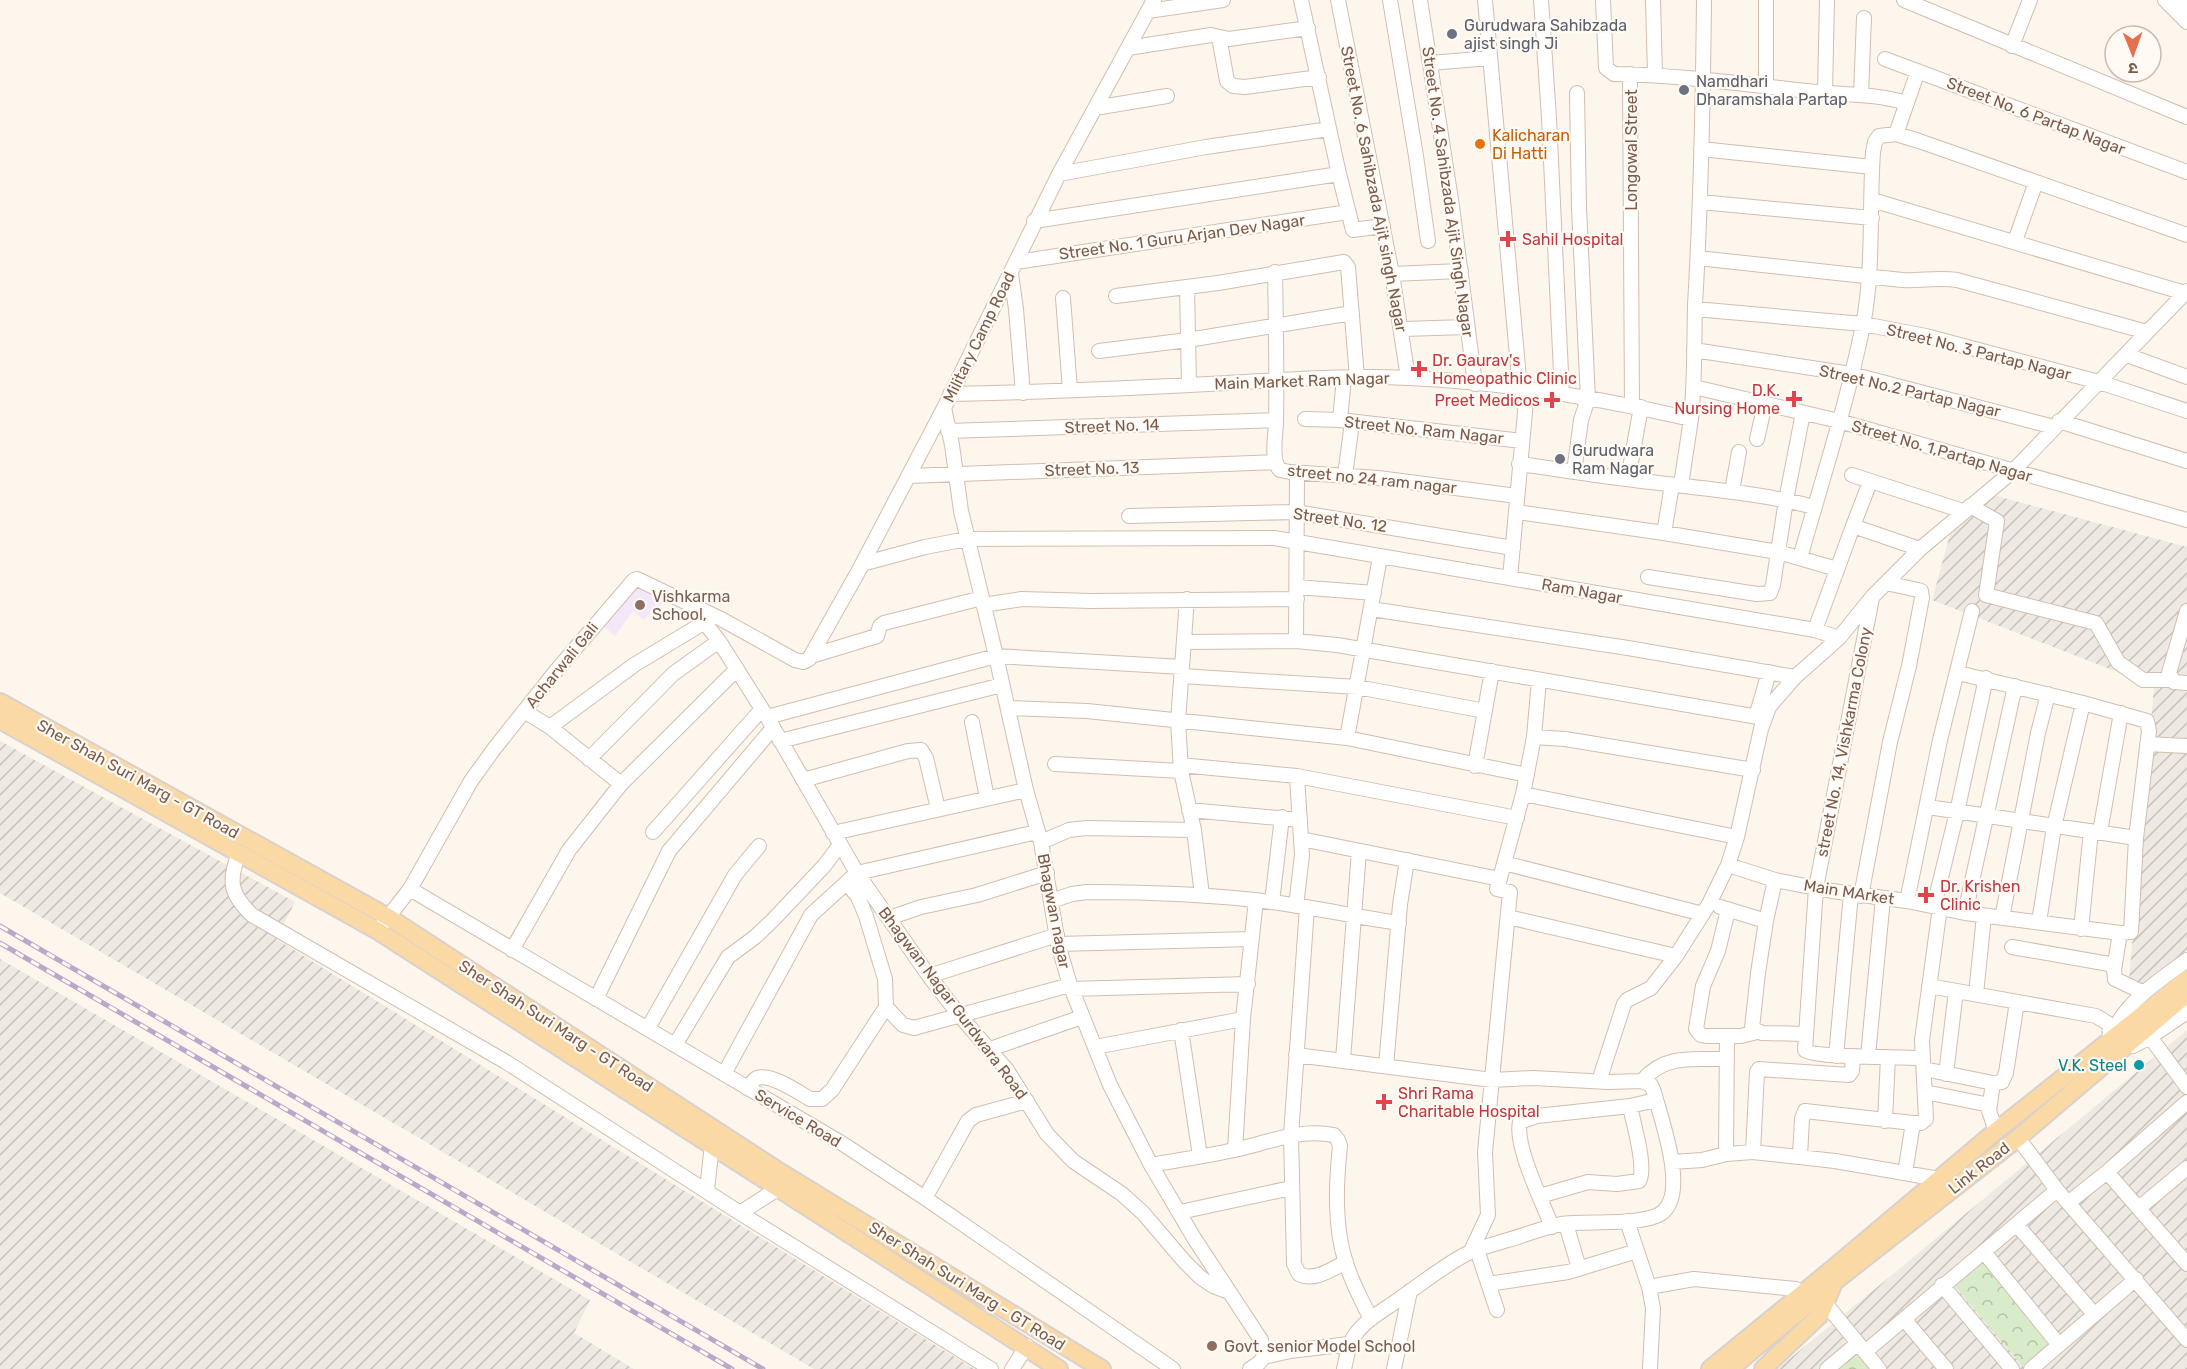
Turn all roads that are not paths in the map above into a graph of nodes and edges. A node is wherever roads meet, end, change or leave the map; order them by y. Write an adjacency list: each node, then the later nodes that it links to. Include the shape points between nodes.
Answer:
1 (1223, 0): 18 (street)
2 (1301, 0): 21 (street)
3 (1338, 0): 54 (street, Street No. 6 Sahibzada Ajit singh Nagar)
4 (1390, 0): 56 (street)
5 (1420, 0): 27 (street, Street No. 4 Sahibzada Ajit Singh Nagar)
6 (1485, 0): 25 (street)
7 (1541, 0): 92 (street)
8 (1603, 0): 29 (street, via 1606,68 1614,74)
9 (1653, 0): 30 (street)
10 (1704, 0): 32 (street)
11 (1766, 0): 33 (street)
12 (1827, 0): 35 (street)
13 (1904, 0): 23 (street)
14 (2030, 0): 23 (street)
15 (2165, 0): 20 (street)
16 (2182, 0): 17 (street)
17 (2187, 5)
18 (1151, 6): 24 (street, Military Camp Road)
19 (1864, 18): 36 (street)
20 (2187, 22)
21 (1308, 28): 22 (street); 31 (street)
22 (1219, 37): 24 (street, via 1211,34); 31 (street, via 1227,81 1233,86)
23 (2012, 46): 40 (street)
24 (1128, 48): 39 (street, Military Camp Road)
25 (1490, 58): 27 (street); 89 (street)
26 (1885, 59): 28 (street, Street No. 6 Partap Nagar)
27 (1430, 63): 61 (street, Street No. 4 Sahibzada Ajit Singh Nagar)
28 (1918, 71): 38 (street); 45 (street, Street No. 6 Partap Nagar)
29 (1630, 74): 30 (street); 95 (street, Longowal Street)
30 (1655, 75): 32 (street)
31 (1319, 77): 41 (street)
32 (1704, 79): 33 (street); 43 (street)
33 (1766, 87): 35 (street)
34 (1577, 93): 93 (street)
35 (1825, 93): 36 (street)
36 (1861, 95): 38 (street)
37 (1167, 96): 39 (street)
38 (1907, 103): 42 (street)
39 (1095, 108): 46 (street, Military Camp Road)
40 (2187, 117)
41 (1329, 129): 46 (street); 47 (street)
42 (1896, 134): 44 (street, via 1880,136 1875,142); 48 (street)
43 (1701, 149): 44 (street); 50 (street)
44 (1872, 167): 49 (street)
45 (2187, 172)
46 (1059, 174): 53 (street, Military Camp Road)
47 (1338, 174): 51 (street); 53 (street)
48 (2036, 182): 55 (street); 57 (street)
49 (1872, 200): 52 (street); 57 (street)
50 (1700, 202): 52 (street); 58 (street)
51 (1348, 212): 54 (street, via 1354,231); 59 (street, Street No. 1 Guru Arjan Dev Nagar)
52 (1872, 218): 63 (street)
53 (1034, 221): 59 (street, Military Camp Road)
54 (1383, 226): 62 (street, Street No. 6 Sahibzada Ajit singh Nagar)
55 (2187, 235)
56 (1428, 241)
57 (2015, 241): 65 (street)
58 (1698, 258): 63 (street); 68 (street)
59 (1013, 268): 90 (street); 91 (street, Military Camp Road)
60 (1275, 272): 64 (street); 69 (street, via 1344,262 1348,267); 71 (street, street no 24 ram nagar)
61 (1461, 272): 62 (street); 72 (street, Street No. 4 Sahibzada Ajit Singh Nagar)
62 (1392, 274): 73 (street, Street No. 6 Sahibzada Ajit singh Nagar)
63 (1870, 276): 70 (street); 74 (street, via 1957,280)
64 (1187, 287): 66 (street); 75 (street)
65 (2186, 292): 74 (street)
66 (1116, 296)
67 (1063, 298): 88 (street)
68 (1695, 309): 70 (street, Street No. 3 Partap Nagar); 76 (street)
69 (1352, 313): 71 (street); 81 (street)
70 (1863, 324): 79 (street); 84 (street, Street No. 3 Partap Nagar, via 1962,344)
71 (1276, 326): 75 (street); 83 (street, street no 24 ram nagar)
72 (1467, 327): 73 (street); 85 (street, Street No. 4 Sahibzada Ajit Singh Nagar)
73 (1402, 329): 82 (street, Street No. 6 Sahibzada Ajit singh Nagar)
74 (2147, 332): 78 (street)
75 (1188, 340): 77 (street); 86 (street)
76 (1694, 350): 79 (street, Street No.2 Partap Nagar); 87 (street)
77 (1099, 351)
78 (2127, 355): 80 (street); 84 (street)
79 (1851, 374): 103 (street); 104 (street, Street No.2 Partap Nagar)
80 (2187, 377)
81 (1350, 378): 82 (street, Main Market Ram Nagar); 83 (street, Main Market Ram Nagar); 102 (street)
82 (1408, 378): 85 (street, Main Market Ram Nagar)
83 (1277, 381): 86 (street, Main Market Ram Nagar); 101 (street, street no 24 ram nagar)
84 (2099, 382): 97 (street, Street No. 3 Partap Nagar); 104 (street)
85 (1475, 384): 89 (street, Main Market Ram Nagar)
86 (1189, 385): 88 (street, Main Market Ram Nagar)
87 (1694, 387): 94 (street, Street No. 1,Partap Nagar); 99 (street)
88 (1070, 390): 90 (street, Main Market Ram Nagar)
89 (1524, 390): 92 (street, Main Market Ram Nagar); 107 (street)
90 (1023, 393): 91 (street, Main Market Ram Nagar)
91 (951, 394): 96 (street, Military Camp Road)
92 (1562, 394): 93 (street, Main Market Ram Nagar)
93 (1588, 399): 95 (street, Main Market Ram Nagar); 113 (street)
94 (1765, 404): 98 (street, Street No. 1,Partap Nagar); 106 (street)
95 (1636, 406): 99 (street, Main Market Ram Nagar); 119 (street, Longowal Street)
96 (944, 408): 105 (street, Bhagwan nagar); 117 (street, Military Camp Road)
97 (2187, 411)
98 (1803, 413): 103 (street, Street No. 1,Partap Nagar); 124 (street)
99 (1690, 418): 121 (street)
100 (1305, 419): 102 (street, Street No. Ram Nagar)
101 (1276, 420): 105 (street, Street No. 14); 110 (street, street no 24 ram nagar)
102 (1339, 421): 107 (street, Street No. Ram Nagar); 118 (street)
103 (1839, 421): 112 (street, Street No. 1,Partap Nagar); 125 (street)
104 (2056, 424): 109 (street, Street No.2 Partap Nagar); 112 (street)
105 (948, 431): 115 (street, Bhagwan nagar)
106 (1757, 439)
107 (1522, 441): 111 (street)
108 (1739, 452): 122 (street)
109 (2187, 461)
110 (1276, 462): 114 (street, street no 24 ram nagar, via 1280,470); 115 (street, Street No. 13)
111 (1519, 464): 113 (street); 123 (street)
112 (2013, 471): 126 (street); 130 (street, Street No. 1,Partap Nagar)
113 (1574, 472): 119 (street)
114 (1297, 473): 118 (street, street no 24 ram nagar); 127 (street)
115 (954, 474): 117 (street, Street No. 13); 133 (street, Bhagwan nagar)
116 (1852, 475): 120 (street)
117 (909, 476): 140 (street, Military Camp Road)
118 (1345, 476): 123 (street, street no 24 ram nagar)
119 (1628, 479): 121 (street)
120 (1870, 482): 126 (street); 131 (street)
121 (1676, 485): 122 (street); 132 (street)
122 (1732, 491): 124 (street)
123 (1517, 496): 128 (street)
124 (1786, 500): 125 (street); 137 (street)
125 (1814, 507): 139 (street)
126 (1966, 508): 136 (street); 171 (street, via 1997,521 1986,595 2097,622 2118,662 2143,680)
127 (1296, 512): 129 (street, Street No. 12); 134 (street); 135 (street, Street No. 12)
128 (1517, 512): 132 (street); 135 (street)
129 (1129, 516)
130 (2187, 520)
131 (1853, 526): 136 (street); 141 (street)
132 (1664, 533): 137 (street)
133 (967, 538): 134 (street, Ram Nagar, via 1234,537); 140 (street, Ram Nagar); 149 (street, Bhagwan nagar)
134 (1297, 541): 138 (street, Ram Nagar); 145 (street)
135 (1514, 548): 143 (street)
136 (1920, 549): 144 (street)
137 (1778, 552): 139 (street); 142 (street, via 1772,590 1767,594)
138 (1380, 557): 143 (street, Ram Nagar); 146 (street)
139 (1800, 558): 141 (street)
140 (862, 564): 161 (street, Military Camp Road)
141 (1837, 569): 155 (street)
142 (1648, 577)
143 (1510, 578): 155 (street, Ram Nagar)
144 (1886, 583): 147 (street); 238 (street, via 1921,591 1922,598 1910,666)
145 (1297, 593): 146 (street); 148 (street); 158 (street)
146 (1374, 593): 151 (street)
147 (1873, 596): 156 (street); 235 (street, street No. 14, Vishkarma Colony)
148 (1187, 598): 149 (street); 159 (street)
149 (983, 601): 161 (street, via 884,623 877,636); 162 (street, Bhagwan nagar)
150 (691, 605): 154 (street, Bhagwan Nagar Gurdwara Road); 161 (street, Acharwali Gali, via 795,660 806,661); 180 (street, Acharwali Gali, via 634,580)
151 (1371, 609): 160 (street); 166 (street)
152 (1972, 611): 167 (street)
153 (2187, 611): 171 (street, via 2169,667)
154 (705, 622): 157 (street, Bhagwan Nagar Gurdwara Road); 188 (street, via 634,665)
155 (1815, 630): 156 (street, Ram Nagar)
156 (1839, 638): 168 (street)
157 (719, 640): 163 (street, Bhagwan Nagar Gurdwara Road); 194 (street, via 674,674)
158 (1296, 641): 159 (street); 160 (street)
159 (1185, 642): 165 (street)
160 (1364, 649): 164 (street); 175 (street)
161 (811, 656)
162 (996, 656): 165 (street); 173 (street, Bhagwan nagar); 184 (street)
163 (737, 669): 184 (street, Bhagwan Nagar Gurdwara Road); 202 (street)
164 (1492, 671): 170 (street); 181 (street)
165 (1182, 672): 175 (street); 186 (street)
166 (1769, 672): 168 (street); 183 (street)
167 (1958, 673): 169 (street); 206 (street)
168 (1795, 677): 183 (street)
169 (1986, 678): 174 (street); 209 (street)
170 (1539, 680): 183 (street); 189 (street)
171 (2171, 680): 172 (street)
172 (2187, 683)
173 (1002, 685): 179 (street, Bhagwan nagar); 191 (street)
174 (2015, 686): 176 (street); 211 (street)
175 (1357, 687): 181 (street); 190 (street)
176 (2048, 694): 178 (street); 214 (street)
177 (0, 702): 248 (main road, Sher Shah Suri Marg - GT Road)
178 (2083, 703): 182 (street); 215 (street)
179 (1008, 708): 186 (street, via 1088,711); 203 (street, Bhagwan nagar)
180 (524, 711): 188 (street); 236 (street, Acharwali Gali, via 471,781)
181 (1485, 711): 196 (street)
182 (2121, 713): 192 (street, via 2147,722); 218 (street)
183 (1760, 717): 198 (street)
184 (767, 718): 191 (street, Bhagwan Nagar Gurdwara Road); 217 (street); 277 (street, via 669,851)
185 (0, 720): 226 (main road, Sher Shah Suri Marg - GT Road)
186 (1178, 721): 190 (street); 197 (street)
187 (972, 722): 205 (street)
188 (550, 727): 194 (street)
189 (1534, 737): 198 (street); 199 (street)
190 (1347, 738): 196 (street)
191 (780, 741): 201 (street, Bhagwan Nagar Gurdwara Road)
192 (2147, 744): 193 (street); 221 (street)
193 (2187, 746)
194 (589, 759): 202 (street)
195 (1055, 764): 197 (street)
196 (1475, 765): 199 (street)
197 (1181, 768): 200 (street); 208 (street)
198 (1753, 770): 220 (street)
199 (1527, 775): 204 (street)
200 (1297, 776): 212 (street); 213 (street)
201 (803, 780): 207 (street, via 921,750); 222 (street, Bhagwan Nagar Gurdwara Road)
202 (621, 784): 264 (street, via 569,850)
203 (1026, 790): 205 (street); 219 (street, Bhagwan nagar)
204 (1523, 794): 212 (street); 220 (street)
205 (987, 798): 207 (street)
206 (1928, 807): 209 (street); 242 (street)
207 (938, 808): 222 (street)
208 (1189, 810): 210 (street); 216 (street)
209 (1957, 812): 211 (street); 245 (street)
210 (1282, 817): 213 (street); 243 (street)
211 (1987, 817): 214 (street); 249 (street)
212 (1517, 818): 228 (street)
213 (1300, 820): 223 (street)
214 (2020, 822): 215 (street); 254 (street)
215 (2054, 827): 218 (street); 256 (street)
216 (1194, 830): 219 (street, via 1086,828); 237 (street)
217 (653, 832)
218 (2096, 832): 221 (street); 258 (street)
219 (1039, 837): 230 (street); 231 (street, Bhagwan nagar)
220 (1737, 837): 229 (street)
221 (2136, 838): 260 (street, via 2131,932)
222 (837, 839): 230 (street, Bhagwan Nagar Gurdwara Road); 290 (street, via 824,866 772,921 728,957)
223 (1301, 839): 225 (street); 244 (street)
224 (759, 846): 285 (street, via 735,875)
225 (1359, 851): 227 (street); 250 (street)
226 (239, 853): 259 (main road, Sher Shah Suri Marg - GT Road); 336 (street, via 232,870 233,888 252,915 506,1062)
227 (1407, 860): 232 (street); 257 (street)
228 (1504, 863): 232 (street); 246 (street)
229 (1728, 865): 233 (street, Main MArket); 246 (street)
230 (857, 873): 234 (street); 253 (street, Bhagwan Nagar Gurdwara Road)
231 (1047, 873): 241 (street, Bhagwan nagar); 253 (street)
232 (1500, 879): 252 (street, via 1497,890 1510,892)
233 (1775, 879): 235 (street, Main MArket); 255 (street)
234 (847, 883): 279 (street, via 866,916 885,978); 303 (street, via 811,915)
235 (1816, 888): 238 (street, Main MArket); 288 (street, street No. 14, Vishkarma Colony)
236 (410, 889): 248 (street, Acharwali Gali); 264 (street, Service Road)
237 (1202, 895): 240 (street); 241 (street, via 1087,892)
238 (1856, 895): 239 (street, Main MArket); 295 (street)
239 (1883, 898): 242 (street, Main MArket); 297 (street)
240 (1256, 900): 243 (street); 261 (street)
241 (1051, 901): 262 (street, Bhagwan nagar)
242 (1907, 901): 245 (street, Main MArket)
243 (1272, 902): 244 (street)
244 (1301, 906): 250 (street); 294 (street)
245 (1937, 907): 249 (street, Main MArket); 271 (street)
246 (1706, 909): 247 (street); 265 (street)
247 (1728, 910): 255 (street); 289 (street, via 1718,951 1703,986 1696,1026 1701,1035)
248 (392, 911): 259 (street, Acharwali Gali); 374 (main road, Sher Shah Suri Marg - GT Road, via 777,1170)
249 (1965, 913): 251 (street, Main MArket)
250 (1354, 916): 257 (street); 300 (street)
251 (1984, 916): 254 (street, Main MArket); 275 (street)
252 (1508, 917): 265 (street); 305 (street)
253 (889, 918): 268 (street, Bhagwan Nagar Gurdwara Road)
254 (2002, 918): 256 (street, Main MArket)
255 (1766, 921): 287 (street, via 1751,1023)
256 (2039, 922): 258 (street, Main MArket)
257 (1399, 923): 302 (street)
258 (2081, 929): 260 (street, Main MArket)
259 (378, 931): 322 (main road, Sher Shah Suri Marg - GT Road)
260 (2120, 933): 267 (street)
261 (1252, 939): 262 (street); 270 (street)
262 (1058, 940): 268 (street); 272 (street, Bhagwan nagar)
263 (2012, 947): 267 (street)
264 (512, 950): 277 (street, Service Road)
265 (1676, 956): 306 (street, via 1651,988 1624,1004)
266 (2187, 960): 274 (street)
267 (2115, 965): 274 (street, via 2115,979)
268 (929, 976): 281 (street, Bhagwan Nagar Gurdwara Road)
269 (2187, 979): 284 (main road)
270 (1248, 984): 272 (street); 283 (street)
271 (1929, 986): 273 (street); 301 (street)
272 (1071, 987): 281 (street); 282 (street, Bhagwan nagar)
273 (1956, 991): 275 (street); 304 (street)
274 (2142, 992): 291 (street, via 2123,1013)
275 (1976, 994): 278 (street)
276 (2187, 994): 284 (main road)
277 (596, 999): 285 (street, Service Road)
278 (2018, 1002): 291 (street, via 2096,1016 2109,1024); 308 (street, via 2005,1079)
279 (886, 1007): 281 (street, via 910,1028); 310 (street, via 826,1097 810,1099 764,1077 754,1079)
280 (2187, 1012): 284 (street)
281 (960, 1016): 293 (street, Bhagwan Nagar Gurdwara Road)
282 (1082, 1017): 292 (street, Bhagwan nagar); 293 (street)
283 (1243, 1019): 286 (street); 323 (street)
284 (2147, 1026): 291 (main road); 309 (street)
285 (648, 1029): 290 (street, Service Road)
286 (1182, 1030): 292 (street); 326 (street)
287 (1757, 1032): 288 (street); 289 (street)
288 (1805, 1034): 295 (street, via 1806,1052)
289 (1727, 1036): 299 (street)
290 (675, 1045): 303 (street, Service Road)
291 (2116, 1045): 319 (main road, Link Road); 321 (main road, Link Road)
292 (1095, 1047): 329 (street, Bhagwan nagar)
293 (990, 1049): 313 (street, Bhagwan Nagar Gurdwara Road)
294 (1296, 1055): 300 (street); 320 (street)
295 (1836, 1056): 296 (street)
296 (1853, 1056): 297 (street); 324 (street, via 1849,1075 1759,1069)
297 (1868, 1056): 298 (street)
298 (1888, 1057): 301 (street); 317 (street)
299 (1727, 1059): 307 (street, via 1669,1062 1655,1068); 325 (street)
300 (1343, 1060): 302 (street)
301 (1923, 1064): 304 (street); 311 (street)
302 (1386, 1066): 305 (street)
303 (724, 1074): 310 (street, Service Road)
304 (1946, 1074): 308 (street)
305 (1492, 1080): 306 (street); 347 (street, via 1485,1152 1488,1215)
306 (1599, 1081): 307 (street)
307 (1642, 1081): 312 (street, via 1651,1085)
308 (1993, 1083): 315 (street)
309 (2187, 1087)
310 (747, 1088): 339 (street, Service Road)
311 (1925, 1092): 315 (street); 318 (street, via 1926,1119)
312 (1656, 1100): 316 (street); 328 (street)
313 (1027, 1101): 339 (street, via 976,1115 968,1121); 358 (street, Bhagwan Nagar Gurdwara Road, via 1058,1147 1143,1213 1200,1277)
314 (2187, 1102): 331 (street)
315 (1990, 1105): 319 (street)
316 (1630, 1106): 338 (street, via 1640,1158 1639,1181 1588,1182); 338 (street, via 1537,1116 1520,1122 1524,1156)
317 (1885, 1121): 318 (street); 327 (street, via 1805,1111)
318 (1913, 1123): 332 (street)
319 (1996, 1131): 333 (main road, Link Road)
320 (1291, 1135): 323 (street); 335 (street); 350 (street, via 1326,1133 1338,1140 1337,1197)
321 (2018, 1138): 337 (street); 353 (main road, Link Road)
322 (712, 1144): 334 (main road, Sher Shah Suri Marg - GT Road); 336 (street)
323 (1236, 1150): 326 (street)
324 (1753, 1152): 325 (street); 327 (street)
325 (1726, 1154): 328 (street)
326 (1200, 1156): 329 (street)
327 (1800, 1156): 332 (street)
328 (1672, 1162): 344 (street, via 1673,1190 1665,1211)
329 (1151, 1165): 342 (street, Bhagwan nagar)
330 (2187, 1168): 341 (street)
331 (2108, 1172): 340 (street); 341 (street)
332 (1905, 1173): 333 (street)
333 (1939, 1179): 353 (main road, Link Road)
334 (779, 1188): 343 (street); 368 (main road, Sher Shah Suri Marg - GT Road)
335 (1291, 1188): 342 (street); 350 (street, via 1296,1270 1310,1277)
336 (706, 1190): 343 (street)
337 (2057, 1190): 340 (street); 346 (street)
338 (1540, 1197): 345 (street)
339 (925, 1198): 375 (street, Service Road)
340 (2068, 1203): 354 (street)
341 (2139, 1208): 351 (street)
342 (1180, 1212): 358 (street, Bhagwan nagar)
343 (740, 1213): 371 (street)
344 (1627, 1221): 345 (street); 348 (street)
345 (1559, 1225): 347 (street); 352 (street)
346 (2017, 1225): 349 (street); 362 (street)
347 (1474, 1250): 355 (street); 359 (street)
348 (1637, 1251): 352 (street); 357 (street)
349 (1984, 1252): 356 (street); 367 (street)
350 (1346, 1262): 363 (street)
351 (2187, 1264)
352 (1580, 1268): 355 (street)
353 (1833, 1276): 360 (main road)
354 (2136, 1279): 362 (street); 365 (street)
355 (1488, 1284): 361 (street)
356 (1942, 1285): 364 (street); 387 (street)
357 (1649, 1287): 360 (street, via 1694,1279); 379 (street, via 1654,1318)
358 (1229, 1292): 370 (street, Bhagwan nagar, via 1261,1340)
359 (1410, 1292): 363 (street); 378 (street)
360 (1812, 1294): 369 (street); 380 (main road); 381 (main road); 382 (main road); 383 (main road, via 1820,1315)
361 (1497, 1310)
362 (2094, 1314): 367 (street)
363 (1371, 1319): 366 (street)
364 (1904, 1319): 369 (street); 386 (street)
365 (2187, 1340)
366 (1349, 1344): 370 (street); 377 (street)
367 (2059, 1345): 388 (street)
368 (1027, 1346): 372 (street); 373 (main road, Sher Shah Suri Marg - GT Road)
369 (1862, 1347): 384 (street); 385 (street)
370 (1264, 1357): 376 (street)
371 (991, 1369)
372 (1012, 1369)
373 (1059, 1369)
374 (1102, 1369)
375 (1173, 1369)
376 (1250, 1369)
377 (1344, 1369)
378 (1394, 1369)
379 (1650, 1369)
380 (1699, 1369)
381 (1710, 1369)
382 (1730, 1369)
383 (1763, 1369)
384 (1827, 1369)
385 (1879, 1369)
386 (1946, 1369)
387 (2012, 1369)
388 (2031, 1369)

